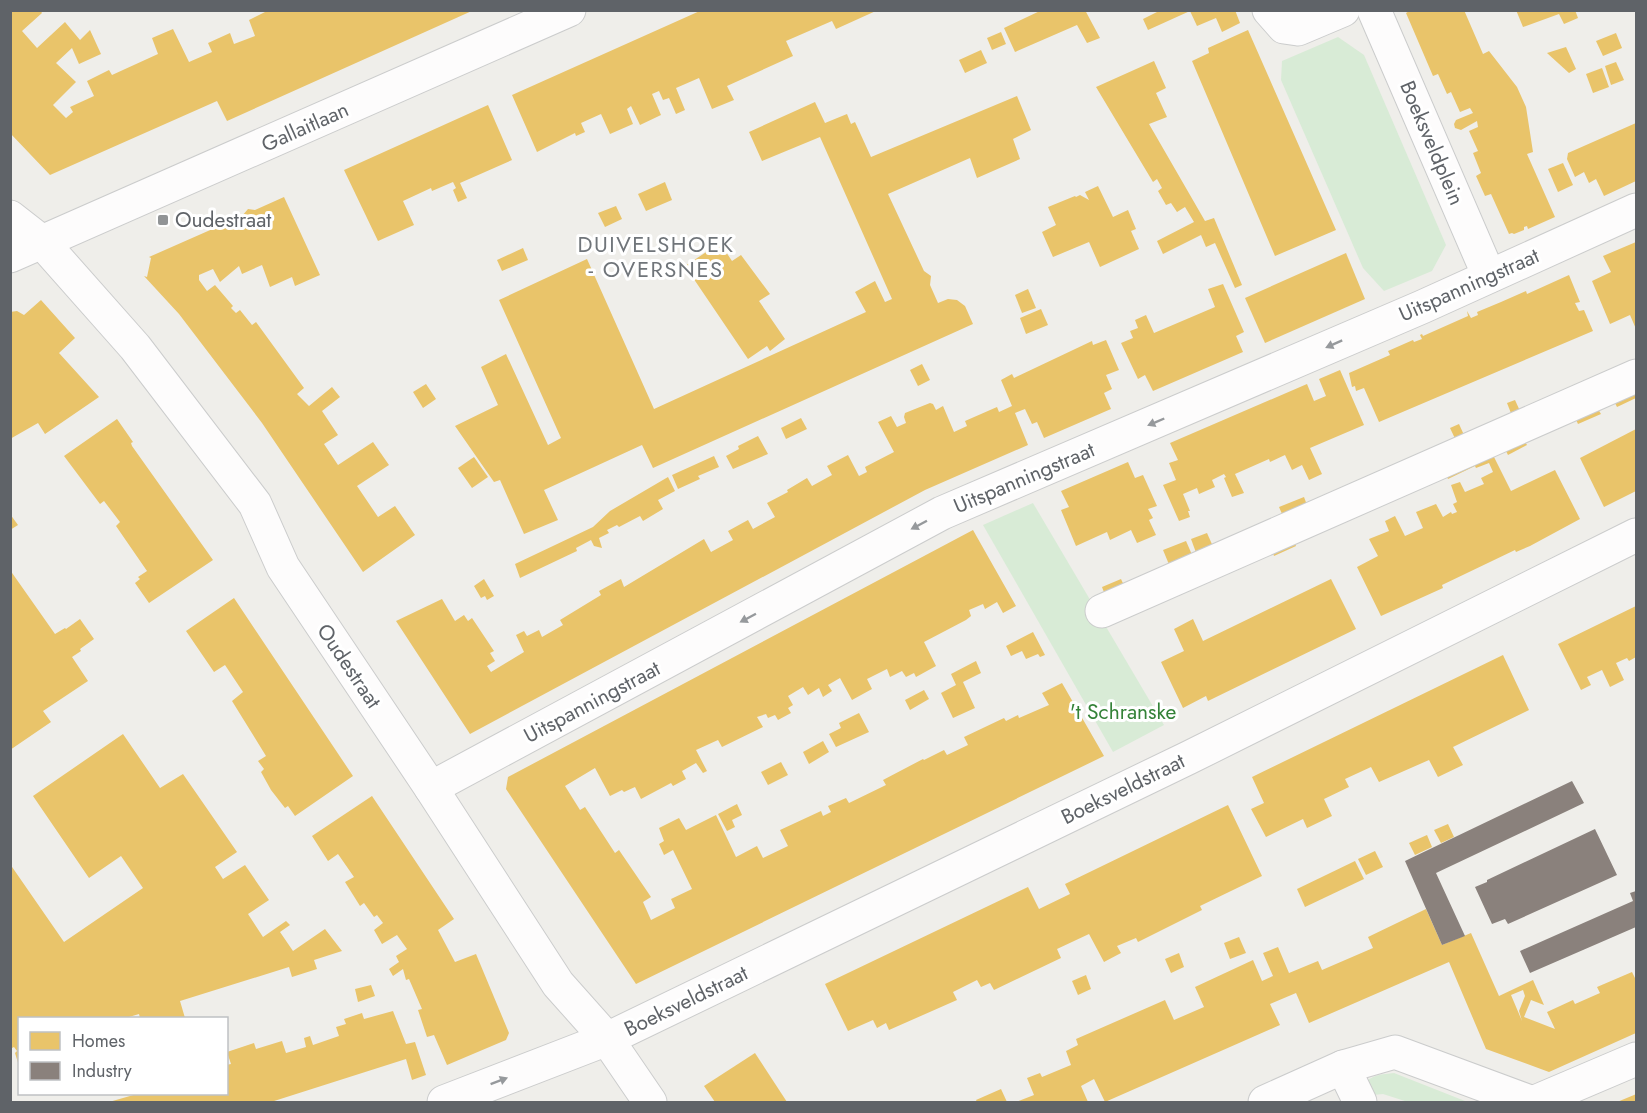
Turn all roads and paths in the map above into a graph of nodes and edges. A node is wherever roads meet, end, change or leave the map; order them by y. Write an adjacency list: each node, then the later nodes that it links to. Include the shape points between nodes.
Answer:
1 (568, 10): 7 (street, Gallaitlaan)
2 (1269, 10): 3 (street, via 1284,27 1298,29)
3 (1343, 10)
4 (1374, 10): 9 (street, Boeksveldplein)
5 (1636, 210): 9 (street, Uitspanningstraat)
6 (10, 217): 7 (street, Oudestraat)
7 (42, 242): 8 (street, Gallaitlaan); 13 (street, Oudestraat, via 135,348 255,504 283,567)
8 (10, 256)
9 (1489, 276): 13 (street, Uitspanningstraat, one-way to 13, via 942,513)
10 (1636, 376): 12 (street)
11 (1636, 535): 14 (street, Boeksveldstraat, via 1188,758)
12 (1102, 611)
13 (431, 788): 14 (street, Oudestraat, via 558,984)
14 (608, 1039): 17 (street, Boeksveldstraat, one-way to 14); 18 (street, Oudestraat)
15 (1636, 1059): 22 (street)
16 (1343, 1066): 19 (street); 20 (street); 21 (street, via 1395,1052)
17 (444, 1102)
18 (650, 1102)
19 (1265, 1102)
20 (1360, 1102)
21 (1530, 1102)
22 (1535, 1102)

